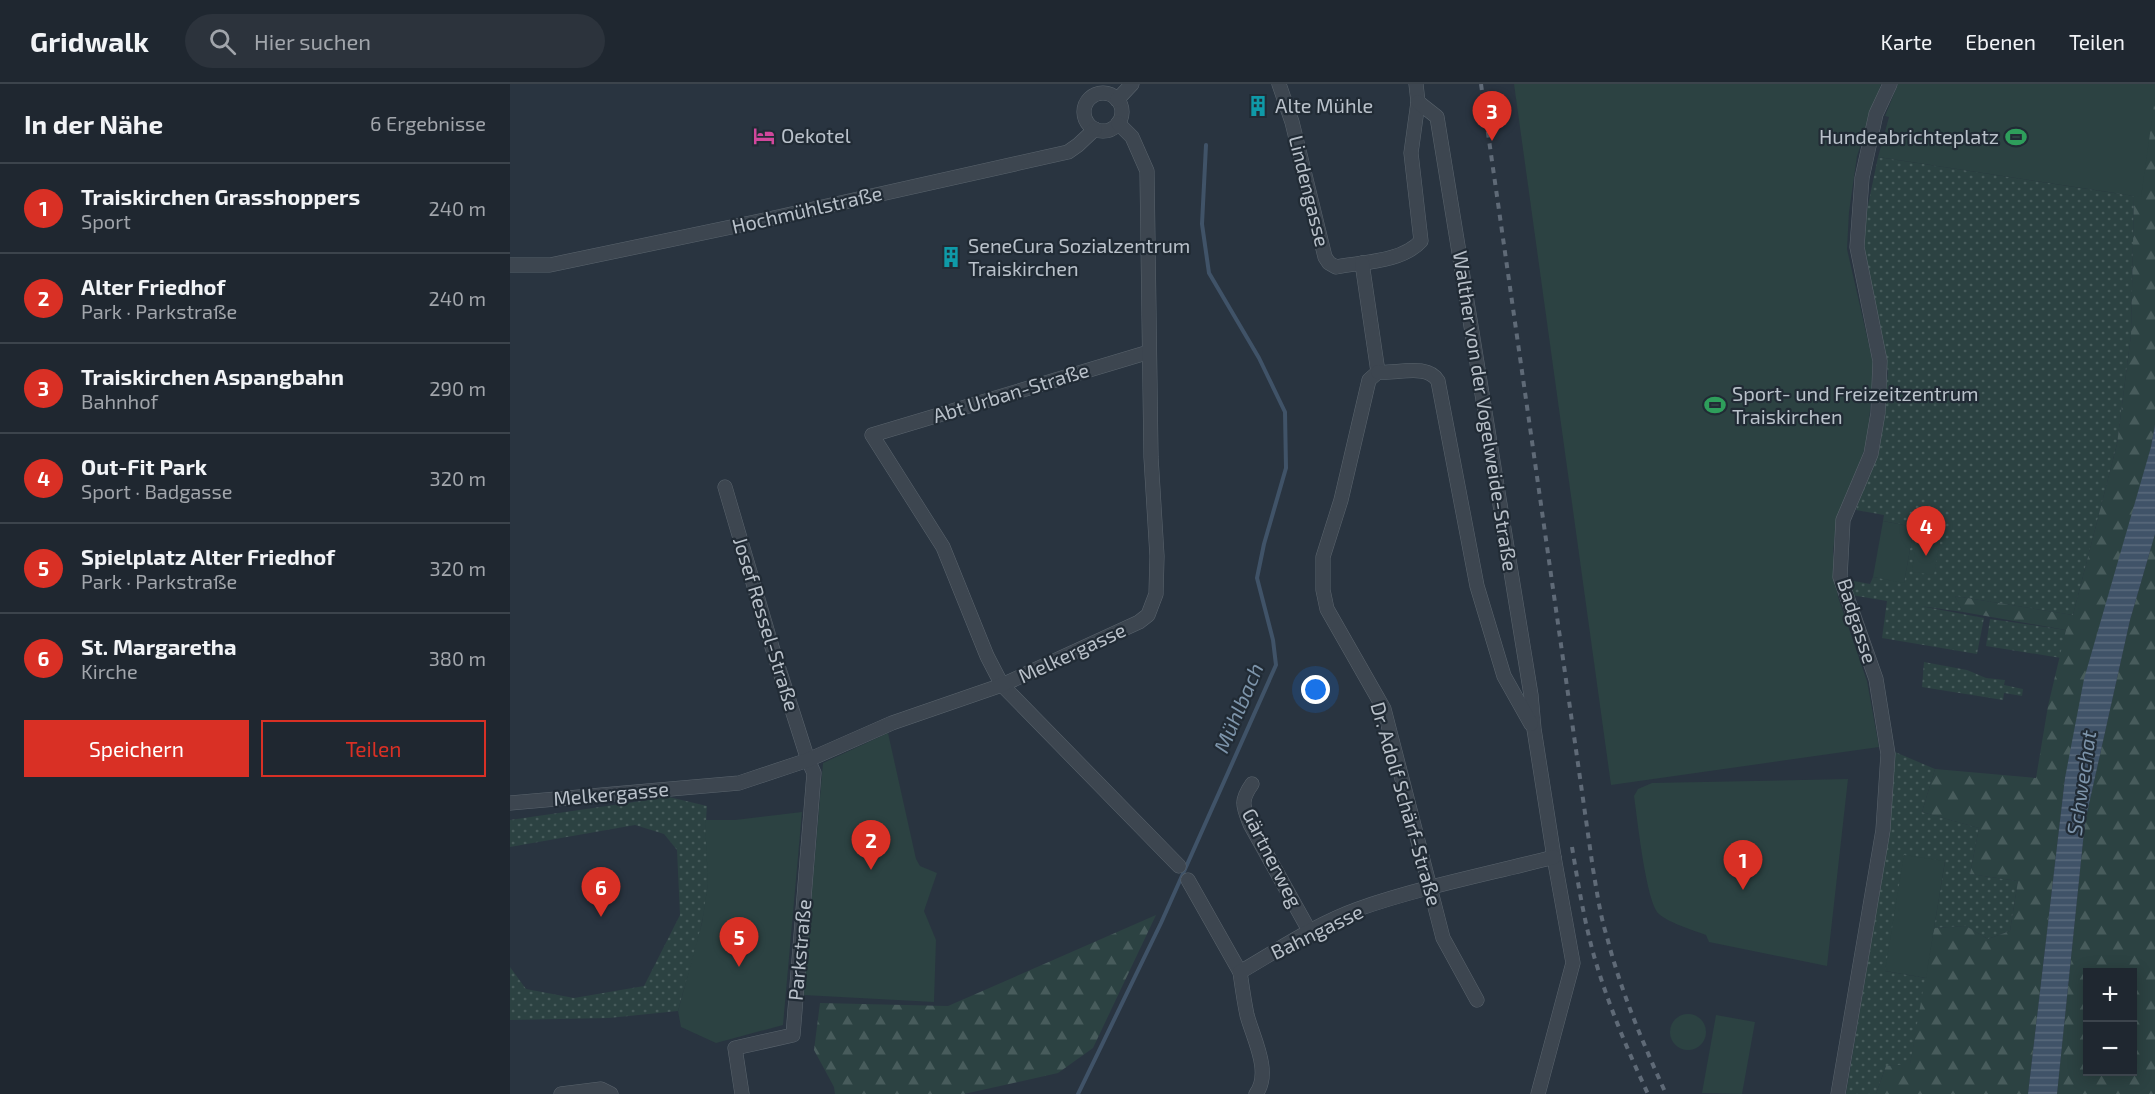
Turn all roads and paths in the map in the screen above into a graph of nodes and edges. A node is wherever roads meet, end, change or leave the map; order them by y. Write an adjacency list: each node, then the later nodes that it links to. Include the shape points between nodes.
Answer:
1 (1132, 84): 5 (street)
2 (1279, 84): 9 (street, Lindengasse, via 1326,261 1336,267)
3 (1416, 84): 6 (street, Walther von der Vogelweide-Straße)
4 (1890, 84): 31 (street, Badgasse, via 1876,114 1862,178 1857,247 1880,362 1878,413 1871,454 1843,520 1840,577 1876,679 1888,754 1883,830)
5 (1117, 100): 7 (street, via 1122,111); 8 (street, via 1101,94 1087,104 1085,115)
6 (1418, 102): 9 (street, Walther von der Vogelweide-Straße, via 1411,153 1421,241 1413,250); 15 (street, Walther von der Vogelweide-Straße, via 1437,117)
7 (1118, 123): 8 (street, Hochmühlstraße, via 1108,130); 11 (street, Melkergasse, via 1132,137 1147,171)
8 (1095, 129): 10 (street, Hochmühlstraße, via 1068,152 550,266)
9 (1362, 263): 12 (street)
10 (510, 265)
11 (1149, 352): 14 (street, Melkergasse, via 1157,556 1152,608 1139,621); 14 (street, Abt Urban-Straße, via 872,435 943,547)
12 (1378, 372): 15 (street, Walther von der Vogelweide-Straße, via 1428,371 1438,381 1477,586 1504,676); 22 (street, Dr. Adolf Schärf-Straße, via 1369,380 1341,500 1327,541 1323,590 1327,609 1384,710)
13 (726, 487): 16 (street, Josef Ressel-Straße)
14 (1002, 685): 16 (street, Melkergasse, via 892,723); 20 (street)
15 (1534, 729): 19 (street, Walther von der Vogelweide-Straße)
16 (808, 760): 18 (street, Melkergasse, via 738,783); 28 (street, Parkstraße, via 814,773 792,1035 735,1048)
17 (1252, 784): 23 (street, Gärtnerweg, via 1243,805 1250,824)
18 (510, 803)
19 (1554, 857): 22 (street, Bahngasse); 30 (street, Walther von der Vogelweide-Straße, via 1573,963)
20 (1179, 866)
21 (1188, 880): 24 (street)
22 (1430, 889): 23 (street, Bahngasse, via 1356,910); 25 (street, Dr. Adolf Schärf-Straße, via 1443,938)
23 (1310, 932): 24 (street, Bahngasse)
24 (1240, 972): 29 (street, via 1261,1066 1262,1079)
25 (1476, 1000)
26 (561, 1094): 27 (street, via 601,1089)
27 (611, 1094)
28 (742, 1094)
29 (1256, 1094)
30 (1538, 1094)
31 (1838, 1094)

